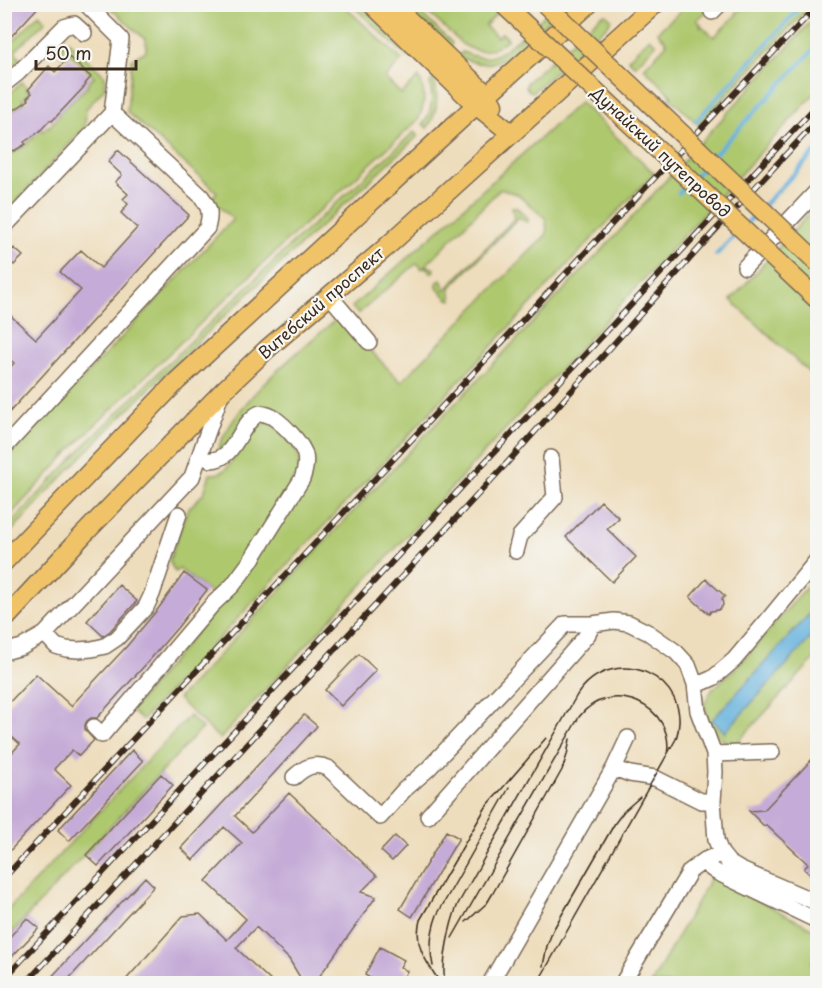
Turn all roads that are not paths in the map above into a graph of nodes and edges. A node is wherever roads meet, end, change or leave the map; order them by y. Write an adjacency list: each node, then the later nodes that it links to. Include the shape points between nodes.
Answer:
1 (86, 4): 11 (street, via 121,39)
2 (372, 4): 10 (main road)
3 (392, 4): 10 (main road)
4 (503, 4): 18 (main road, Дунайский путепровод, bridge)
5 (545, 4): 15 (main road, Дунайский путепровод, bridge)
6 (589, 4): 10 (main road)
7 (655, 4): 12 (main road, Витебский проспект)
8 (84, 33): 9 (street, via 74,24 64,27)
9 (7, 78)
10 (482, 100): 12 (main road); 27 (main road, via 177,381)
11 (112, 113): 14 (street); 21 (street, via 201,196 210,213 207,228)
12 (512, 134): 17 (main road, Витебский проспект)
13 (818, 190): 16 (street)
14 (4, 227)
15 (818, 263)
16 (745, 267)
17 (328, 295): 19 (street); 20 (main road, Витебский проспект)
18 (818, 300)
19 (369, 342)
20 (223, 391): 28 (main road, Витебский проспект); 30 (street, via 192,477)
21 (4, 448)
22 (551, 458): 25 (street, via 555,497 520,536)
23 (212, 460): 33 (street, via 228,451 249,421 261,413 274,418 292,435 302,447 306,461 302,479 233,585 102,735)
24 (180, 514): 30 (street, via 146,607 117,638 105,646 78,650 56,646)
25 (516, 551)
26 (818, 559): 32 (street, via 734,660 713,678)
27 (4, 562)
28 (4, 620)
29 (593, 624): 32 (street, via 614,621 639,627 676,652 688,665); 38 (street, via 565,624 380,817 328,768 312,765); 40 (street)
30 (45, 634): 31 (street)
31 (4, 652)
32 (695, 684): 36 (street, via 698,711)
33 (94, 727)
34 (628, 738): 37 (street)
35 (772, 752): 36 (street)
36 (714, 754): 39 (street)
37 (614, 768): 39 (street, via 655,778 701,801); 45 (street)
38 (294, 777)
39 (713, 801): 41 (street)
40 (428, 816)
41 (721, 853): 42 (street); 43 (street, via 741,870)
42 (705, 860): 44 (street, via 716,872); 46 (street, via 690,871)
43 (818, 903)
44 (818, 921)
45 (492, 980)
46 (622, 984)

